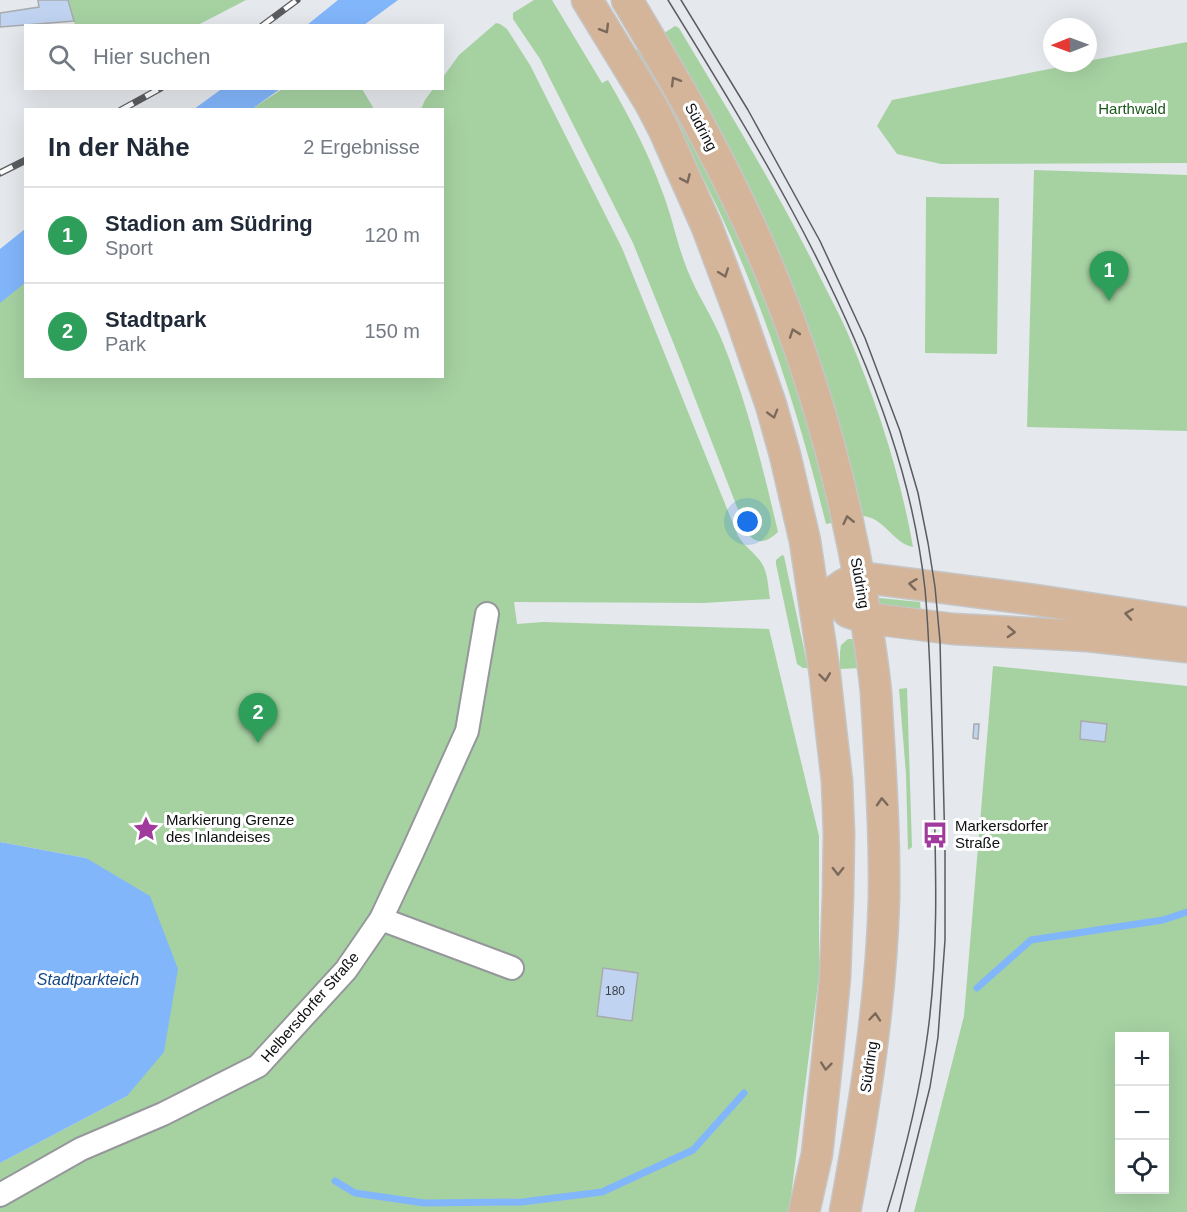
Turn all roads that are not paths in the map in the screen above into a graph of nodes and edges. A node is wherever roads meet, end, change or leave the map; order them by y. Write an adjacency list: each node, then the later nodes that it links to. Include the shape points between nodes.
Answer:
1 (588, 0): 4 (main road, one-way to 4, via 650,103 707,227 771,405)
2 (627, 0): 3 (main road, Südring, one-way to 2, via 832,455 792,326 734,191)
3 (859, 577): 4 (main road); 6 (main road, Südring); 7 (main road, one-way to 3)
4 (819, 598): 6 (main road); 12 (main road, one-way to 12, via 837,781 838,896 827,1064 817,1154)
5 (488, 614): 9 (lane, Helbersdorfer Straße, via 467,731)
6 (866, 618): 8 (main road, one-way to 8, via 952,629 1088,636); 13 (main road, Südring, one-way to 6, via 873,1039 884,900 876,693)
7 (1187, 623)
8 (1187, 647)
9 (381, 919): 10 (lane); 11 (lane, Helbersdorfer Straße, via 346,970 258,1066 163,1114 81,1149)
10 (512, 968)
11 (0, 1195)
12 (804, 1212)
13 (845, 1212)

